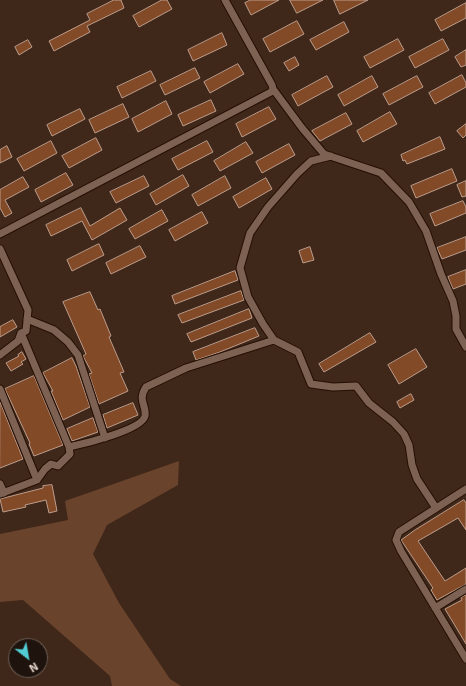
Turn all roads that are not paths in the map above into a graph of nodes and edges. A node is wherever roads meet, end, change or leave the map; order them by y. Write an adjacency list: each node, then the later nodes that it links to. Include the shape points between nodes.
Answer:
1 (225, 0): 2 (street)
2 (273, 89): 3 (street, via 324,154); 4 (street)
3 (331, 156): 8 (street, via 311,161 297,174 268,207 250,233 240,268 248,297); 9 (street, via 381,173 409,202 426,231 453,301 456,329)
4 (0, 234)
5 (0, 249): 6 (street, via 28,310)
6 (27, 320): 7 (street, via 26,331); 12 (street, via 54,330 78,355)
7 (21, 333): 10 (street, via 18,341); 13 (street)
8 (274, 340): 12 (street, via 186,368 146,387 142,393 145,416 142,422); 18 (street, via 298,352 311,384 356,386 369,403 393,422 404,434 417,479)
9 (466, 347)
10 (0, 355)
11 (0, 389): 14 (street)
12 (105, 438): 13 (street)
13 (69, 447): 14 (street, via 70,454 58,466 51,464)
14 (37, 480): 17 (street)
15 (0, 484): 17 (street)
16 (465, 492): 18 (street)
17 (2, 494)
18 (436, 508): 20 (street, via 399,532 396,540)
19 (466, 589): 20 (street)
20 (436, 608): 21 (street)
21 (466, 659)

